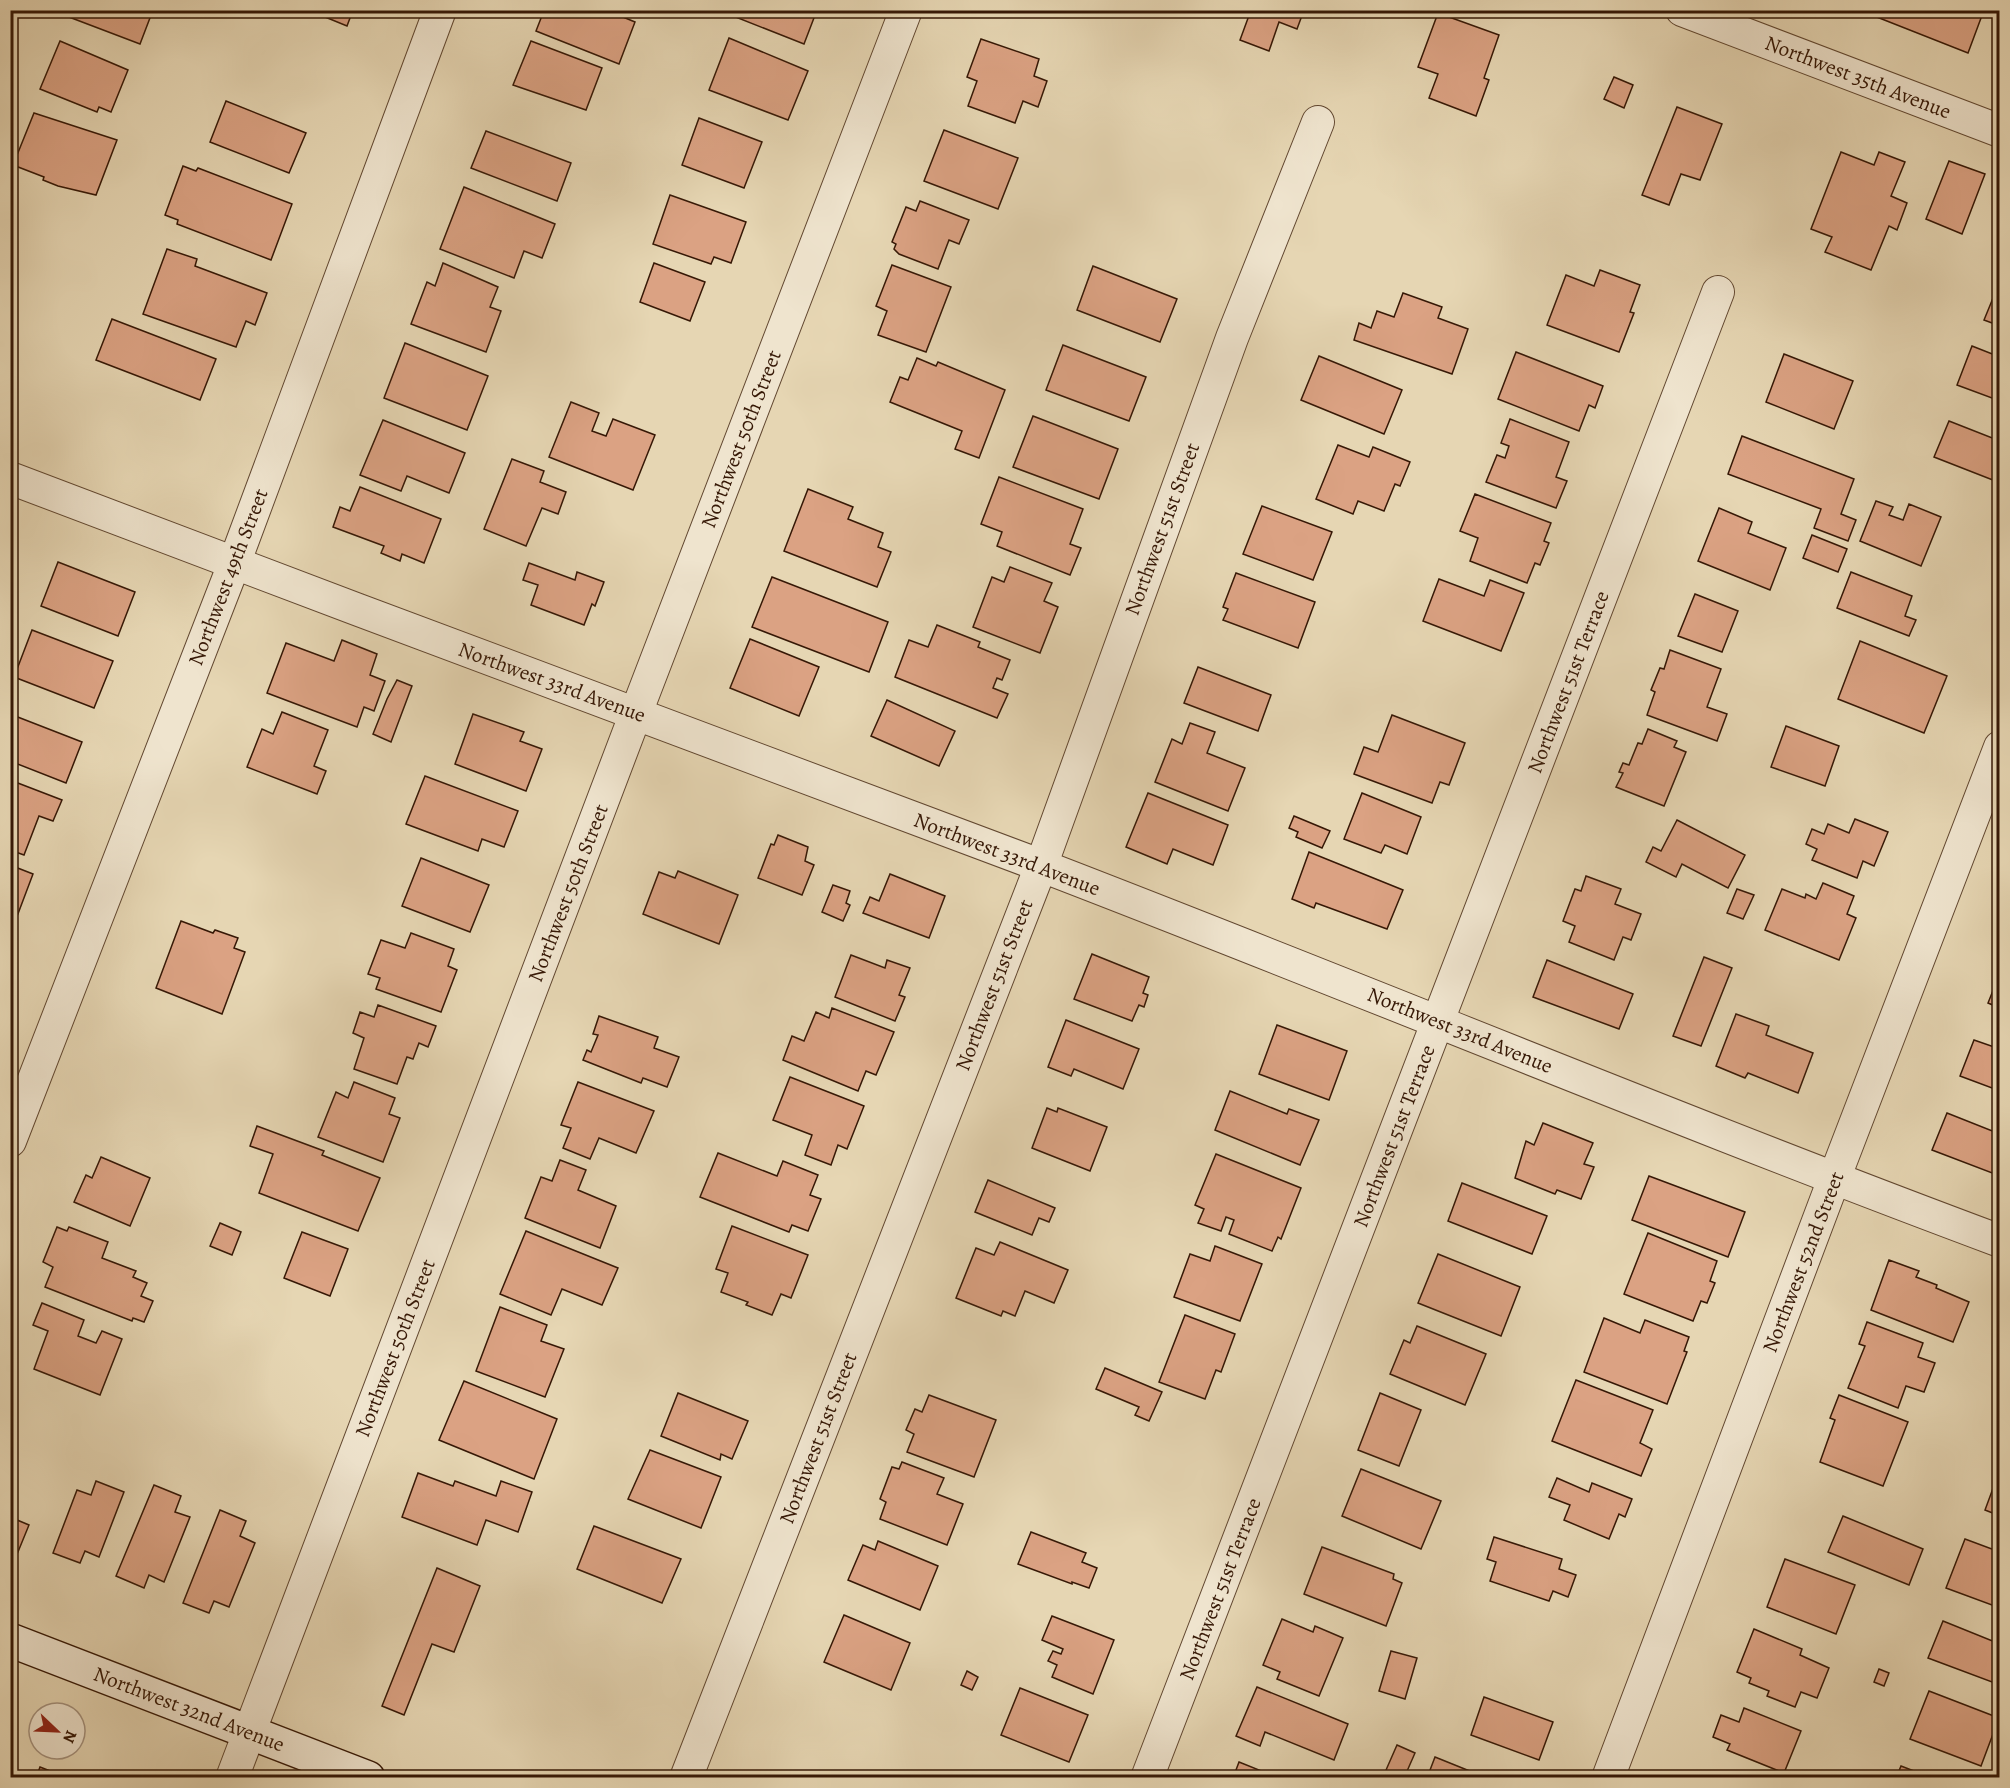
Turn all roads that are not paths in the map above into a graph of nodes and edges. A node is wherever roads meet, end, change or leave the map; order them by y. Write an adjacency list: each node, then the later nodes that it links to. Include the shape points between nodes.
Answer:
1 (440, 10): 8 (street, Northwest 49th Street)
2 (906, 10): 9 (street, Northwest 50th Street)
3 (1682, 10): 5 (street, Northwest 35th Avenue)
4 (1318, 122): 11 (street, Northwest 51st Street, via 1232,338)
5 (1998, 127)
6 (1718, 292): 12 (street, Northwest 51st Terrace)
7 (10, 478): 8 (street, Northwest 33rd Avenue)
8 (234, 564): 9 (street, Northwest 33rd Avenue); 13 (street, Northwest 49th Street)
9 (636, 713): 11 (street, Northwest 33rd Avenue); 17 (street, Northwest 50th Street)
10 (2000, 747): 14 (street, Northwest 52nd Street)
11 (1041, 866): 12 (street, Northwest 33rd Avenue); 20 (street, Northwest 51st Street)
12 (1438, 1021): 14 (street, Northwest 33rd Avenue); 21 (street, Northwest 51st Terrace)
13 (10, 1141)
14 (1834, 1179): 15 (street, Northwest 33rd Avenue); 22 (street, Northwest 52nd Street)
15 (2000, 1241)
16 (10, 1640): 17 (main road, Northwest 32nd Avenue)
17 (250, 1732): 18 (street, Northwest 50th Street); 19 (main road, Northwest 32nd Avenue)
18 (232, 1778)
19 (368, 1778)
20 (686, 1778)
21 (1147, 1778)
22 (1608, 1778)

